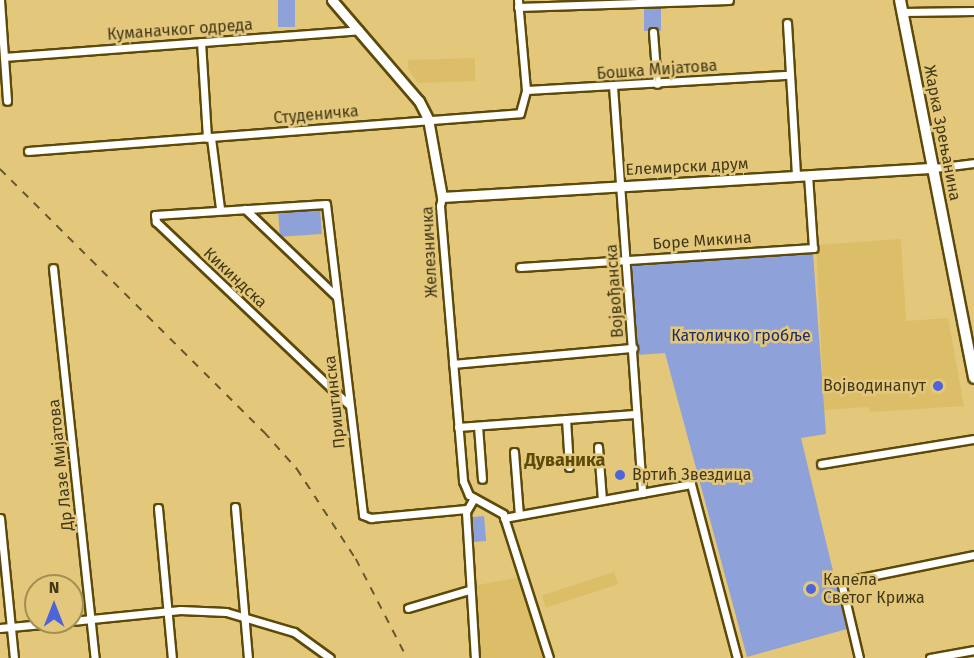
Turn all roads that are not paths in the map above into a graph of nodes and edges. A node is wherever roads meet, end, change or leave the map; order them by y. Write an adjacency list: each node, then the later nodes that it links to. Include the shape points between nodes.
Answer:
1 (0, 0): 13 (street)
2 (332, 0): 10 (street, Железничка)
3 (729, 0): 5 (street)
4 (900, 0): 8 (main road, Жарка Зрењанина)
5 (569, 3): 6 (street)
6 (518, 4): 17 (street)
7 (974, 11): 8 (street)
8 (903, 12): 23 (main road, Жарка Зрењанина)
9 (787, 23): 14 (street)
10 (359, 30): 12 (street, Куманачког одреда); 19 (street, Железничка, via 411,90)
11 (654, 32): 15 (street)
12 (201, 42): 13 (street, Куманачког одреда); 20 (street)
13 (4, 57): 18 (street)
14 (790, 75): 15 (street, Бошка Мијатова); 25 (street)
15 (657, 84): 16 (street, Бошка Мијатова)
16 (613, 86): 17 (street, Бошка Мијатова); 26 (street, Војвођанска)
17 (526, 90): 19 (street, Студеничка, via 520,113)
18 (7, 100)
19 (428, 119): 20 (street, Студеничка); 27 (street, Железничка)
20 (209, 138): 21 (street, Студеничка); 28 (street)
21 (28, 152)
22 (974, 163): 23 (street)
23 (934, 168): 24 (street, Елемирски друм); 36 (main road, Жарка Зрењанина)
24 (808, 175): 25 (street, Елемирски друм); 30 (street, Боре Микина, via 813,248)
25 (796, 176): 26 (street, Елемирски друм)
26 (621, 186): 27 (street, Елемирски друм); 30 (street, Војвођанска)
27 (442, 197): 35 (street, Железничка)
28 (220, 208): 29 (street, Приштинска); 37 (street, Кикиндска, via 156,214 154,219)
29 (244, 209): 33 (street); 33 (street, Приштинска, via 326,204)
30 (626, 260): 31 (street, Боре Микина); 34 (street, Војвођанска)
31 (520, 267)
32 (53, 268): 63 (street, Др Лазе Мијатова)
33 (337, 297): 37 (street, Приштинска)
34 (633, 348): 35 (street); 38 (street, Војвођанска)
35 (453, 364): 41 (street, Железничка)
36 (974, 374)
37 (348, 404): 53 (street, Приштинска, via 363,515 371,518)
38 (635, 414): 39 (street); 48 (street, Војвођанска)
39 (566, 419): 40 (street); 46 (street)
40 (478, 426): 41 (street); 47 (street)
41 (458, 427): 49 (street, Железничка, via 463,482)
42 (974, 439): 45 (street)
43 (598, 447): 50 (street)
44 (514, 452): 54 (street)
45 (821, 464)
46 (569, 467)
47 (482, 479)
48 (642, 493): 50 (street); 75 (street, via 691,484)
49 (474, 498): 53 (street); 56 (street)
50 (602, 500): 54 (street)
51 (235, 507): 61 (street)
52 (158, 508): 60 (street)
53 (466, 509): 58 (street)
54 (519, 515): 56 (street)
55 (0, 518): 65 (street)
56 (504, 518): 74 (street)
57 (974, 555): 76 (street, via 841,582)
58 (469, 590): 59 (street); 73 (street)
59 (408, 608)
60 (168, 611): 61 (street, via 202,610); 63 (street); 70 (street)
61 (244, 616): 71 (street); 72 (street, via 294,632)
62 (84, 620): 63 (street)
63 (91, 620): 69 (street, Др Лазе Мијатова)
64 (24, 626): 65 (street)
65 (11, 627): 66 (street); 68 (street)
66 (0, 628)
67 (974, 650): 77 (street)
68 (14, 658)
69 (95, 658)
70 (172, 658)
71 (248, 658)
72 (330, 658)
73 (475, 658)
74 (549, 658)
75 (738, 658)
76 (859, 658)
77 (930, 658)

